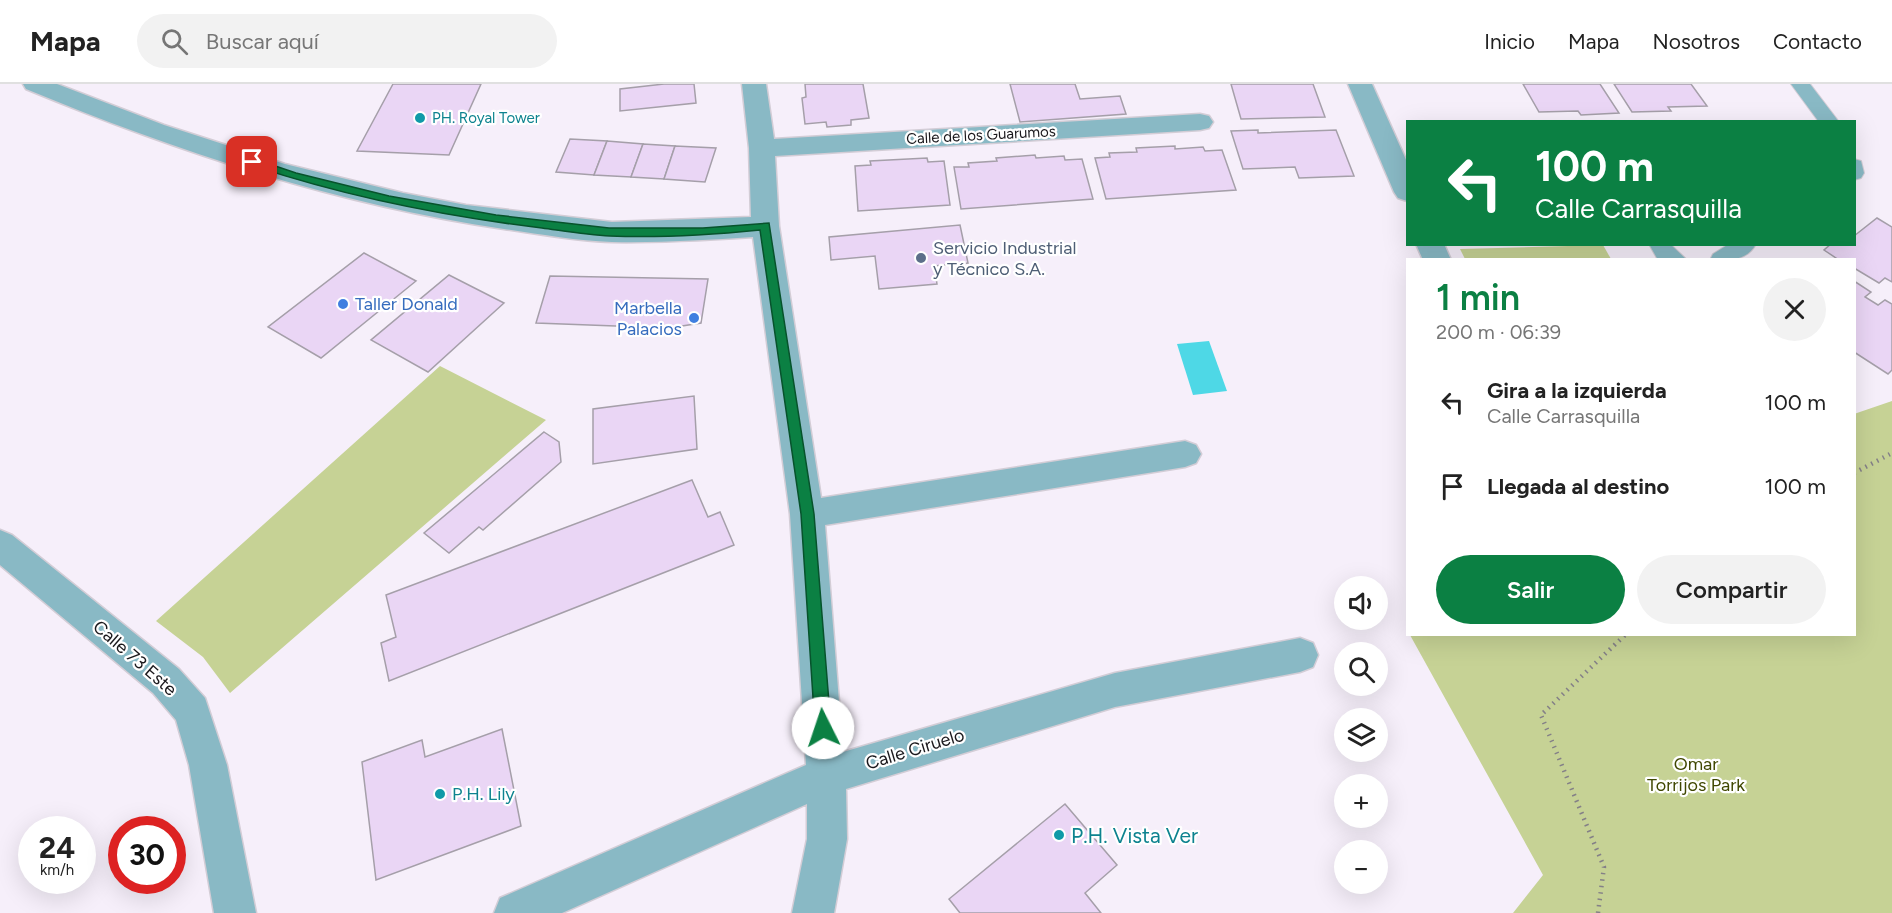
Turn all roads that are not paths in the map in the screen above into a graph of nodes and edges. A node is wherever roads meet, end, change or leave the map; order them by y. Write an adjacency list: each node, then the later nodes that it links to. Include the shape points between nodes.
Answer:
1 (35, 84): 9 (street, via 106,114 293,176 389,200 496,219 609,232 703,232)
2 (754, 84): 7 (street)
3 (1360, 84): 8 (street)
4 (1800, 84): 5 (lane)
5 (1828, 120)
6 (1200, 122): 7 (street, Calle de los Guarumos)
7 (762, 148): 9 (street)
8 (1406, 190)
9 (765, 226): 15 (street)
10 (1660, 246): 12 (lane)
11 (1743, 246): 13 (lane)
12 (1672, 258)
13 (1724, 258)
14 (1185, 454): 15 (street)
15 (807, 514): 18 (street)
16 (0, 545): 19 (street, Calle 73 Este, via 166,681 192,711 208,765)
17 (1299, 655): 18 (street, Calle Ciruelo, via 1115,690)
18 (826, 776): 20 (street, Calle Ciruelo); 21 (street, via 827,839)
19 (235, 913)
20 (515, 913)
21 (813, 913)

